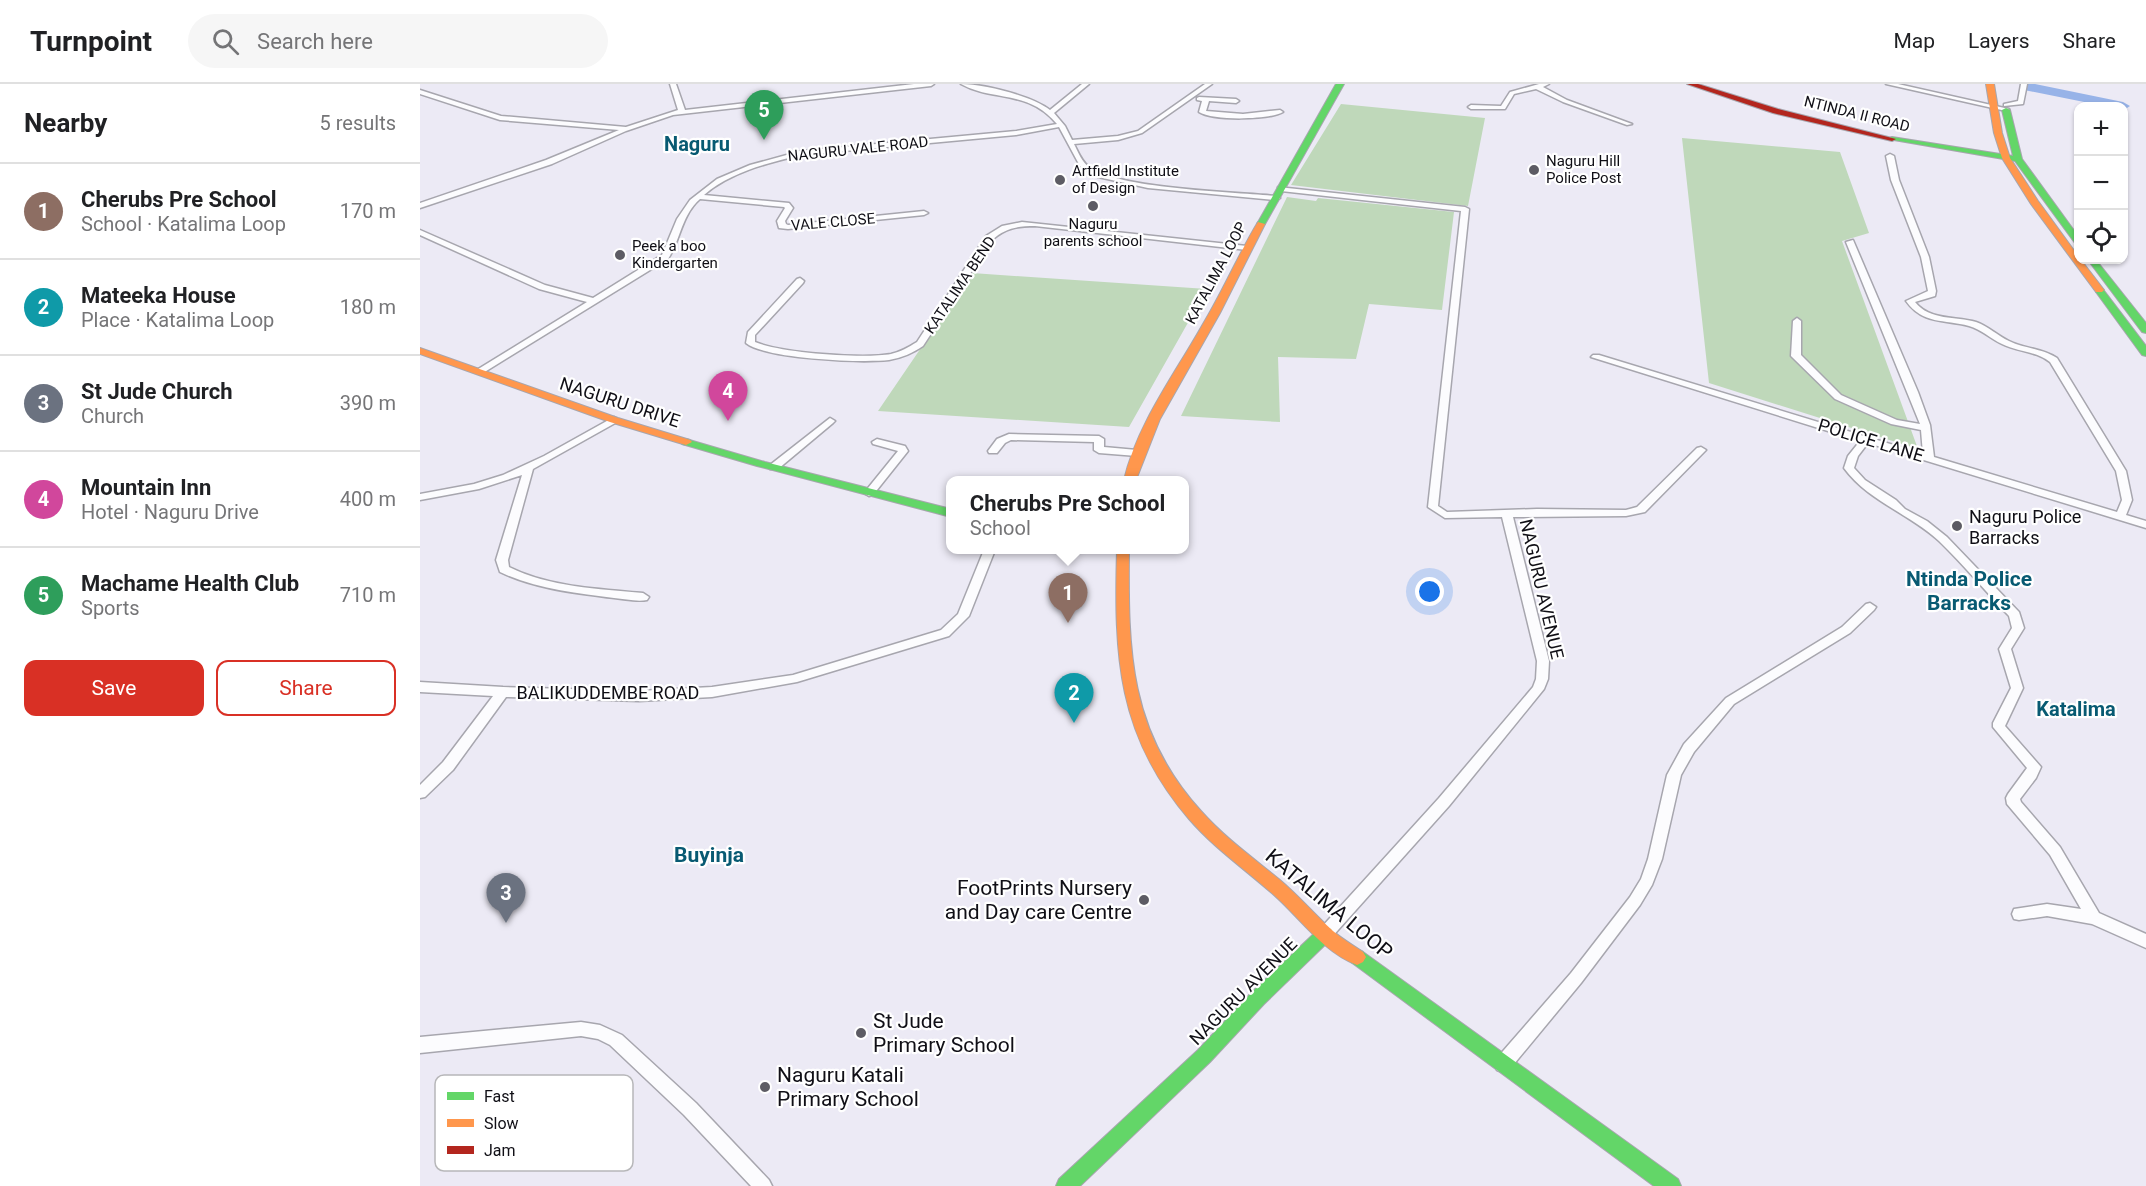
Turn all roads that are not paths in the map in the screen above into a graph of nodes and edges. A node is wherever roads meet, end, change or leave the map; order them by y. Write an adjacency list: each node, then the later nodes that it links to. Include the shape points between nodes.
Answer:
1 (673, 84): 20 (street)
2 (931, 84): 20 (street)
3 (964, 84): 21 (street, via 1027,99)
4 (1086, 84): 21 (street)
5 (1209, 84): 15 (street)
6 (1340, 84): 29 (street, KATALIMA LOOP)
7 (1547, 84): 13 (street)
8 (1691, 84): 28 (street, NTINDA II ROAD, via 1759,107 1934,149)
9 (1889, 84): 19 (street)
10 (1990, 84): 19 (street)
11 (2001, 84): 19 (street)
12 (2024, 84): 19 (street, via 2021,103)
13 (1538, 87): 18 (street, via 1512,93 1503,108); 23 (street)
14 (420, 92): 25 (street, via 500,118)
15 (1189, 98): 16 (street); 26 (street, via 1140,132)
16 (1206, 100): 17 (street); 22 (street, via 1202,112 1205,113 1243,116)
17 (1236, 101)
18 (1471, 107)
19 (2002, 107): 28 (street)
20 (682, 112): 25 (street)
21 (1051, 112): 24 (street)
22 (1280, 112)
23 (1629, 124)
24 (1061, 125): 26 (street); 30 (street, NAGURU VALE ROAD, via 777,158 736,173)
25 (627, 129): 31 (street, via 549,162)
26 (1071, 142): 29 (street, via 1088,170 1114,180)
27 (1890, 156): 62 (street, via 1932,291 1910,301 1928,316 1974,324 2005,343 2054,360 2121,471 2127,500)
28 (2012, 158): 34 (street); 43 (street, via 2034,202)
29 (1278, 193): 36 (street, KATALIMA LOOP); 61 (street, NAGURU AVENUE, via 1465,209 1433,507 1445,515)
30 (699, 197): 32 (street, VALE CLOSE, via 786,205 789,208 781,221 782,226 788,227); 39 (street, NAGURU VALE ROAD, via 682,214 675,242 665,257)
31 (420, 206)
32 (924, 213)
33 (420, 232): 39 (street, via 542,287)
34 (2074, 235)
35 (1850, 242): 48 (street)
36 (1247, 248): 38 (street, KATALIMA BEND, via 1035,224 1012,225 989,238 920,344 891,356 867,358 768,350 750,343 751,334); 53 (street, KATALIMA LOOP)
37 (2095, 264): 41 (street)
38 (800, 281)
39 (594, 301): 45 (street, NAGURU VALE ROAD)
40 (1797, 321): 48 (street, via 1796,356 1839,397 1894,422)
41 (2146, 330)
42 (420, 351): 45 (street, NAGURU DRIVE)
43 (2146, 353)
44 (1596, 357): 49 (street, POLICE LANE)
45 (480, 371): 46 (street, NAGURU DRIVE)
46 (614, 420): 55 (street); 56 (street, NAGURU DRIVE)
47 (830, 421): 56 (street)
48 (1925, 428): 54 (street)
49 (1866, 439): 54 (street, POLICE LANE); 72 (street, via 1853,456 1849,468 1852,474 1942,538 2015,615 2018,628 2005,649 2017,688 1999,723 2034,767 2013,798 2014,804 2055,851)
50 (877, 442): 58 (street, via 901,448 903,452)
51 (1701, 450): 61 (street, via 1641,510)
52 (993, 451): 53 (street, via 1010,436 1099,439 1099,450)
53 (1137, 453): 57 (street, KATALIMA LOOP)
54 (1929, 458): 62 (street, POLICE LANE)
55 (529, 467): 59 (street, via 462,490); 66 (street, via 502,560 504,569 535,580)
56 (774, 467): 58 (street, NAGURU DRIVE)
57 (1131, 476)
58 (869, 493): 60 (street, NAGURU DRIVE)
59 (420, 497)
60 (946, 512)
61 (1507, 514): 73 (street, NAGURU AVENUE, via 1543,662 1538,689 1444,802)
62 (2120, 517): 63 (street, POLICE LANE)
63 (2146, 525)
64 (987, 554): 69 (street, BALIKUDDEMBE ROAD, via 963,616 955,625 932,639 793,679 712,692 639,696)
65 (1123, 554): 73 (street, KATALIMA LOOP, via 1129,684 1137,723 1152,752 1170,783 1202,823 1306,911)
66 (642, 597)
67 (1870, 607): 76 (street, via 1846,630 1730,701 1689,748 1674,775 1647,882 1576,978)
68 (420, 687): 69 (street, BALIKUDDEMBE ROAD)
69 (503, 692): 70 (street, via 448,766)
70 (420, 793)
71 (2019, 914): 72 (street, via 2047,910)
72 (2094, 918): 74 (street)
73 (1325, 934): 76 (street, KATALIMA LOOP); 78 (street, NAGURU AVENUE, via 1204,1056)
74 (2146, 941)
75 (420, 1045): 77 (street, via 581,1029 600,1032 616,1040 690,1109)
76 (1503, 1064): 79 (street, KATALIMA LOOP)
77 (763, 1186)
78 (1066, 1186)
79 (1671, 1186)

